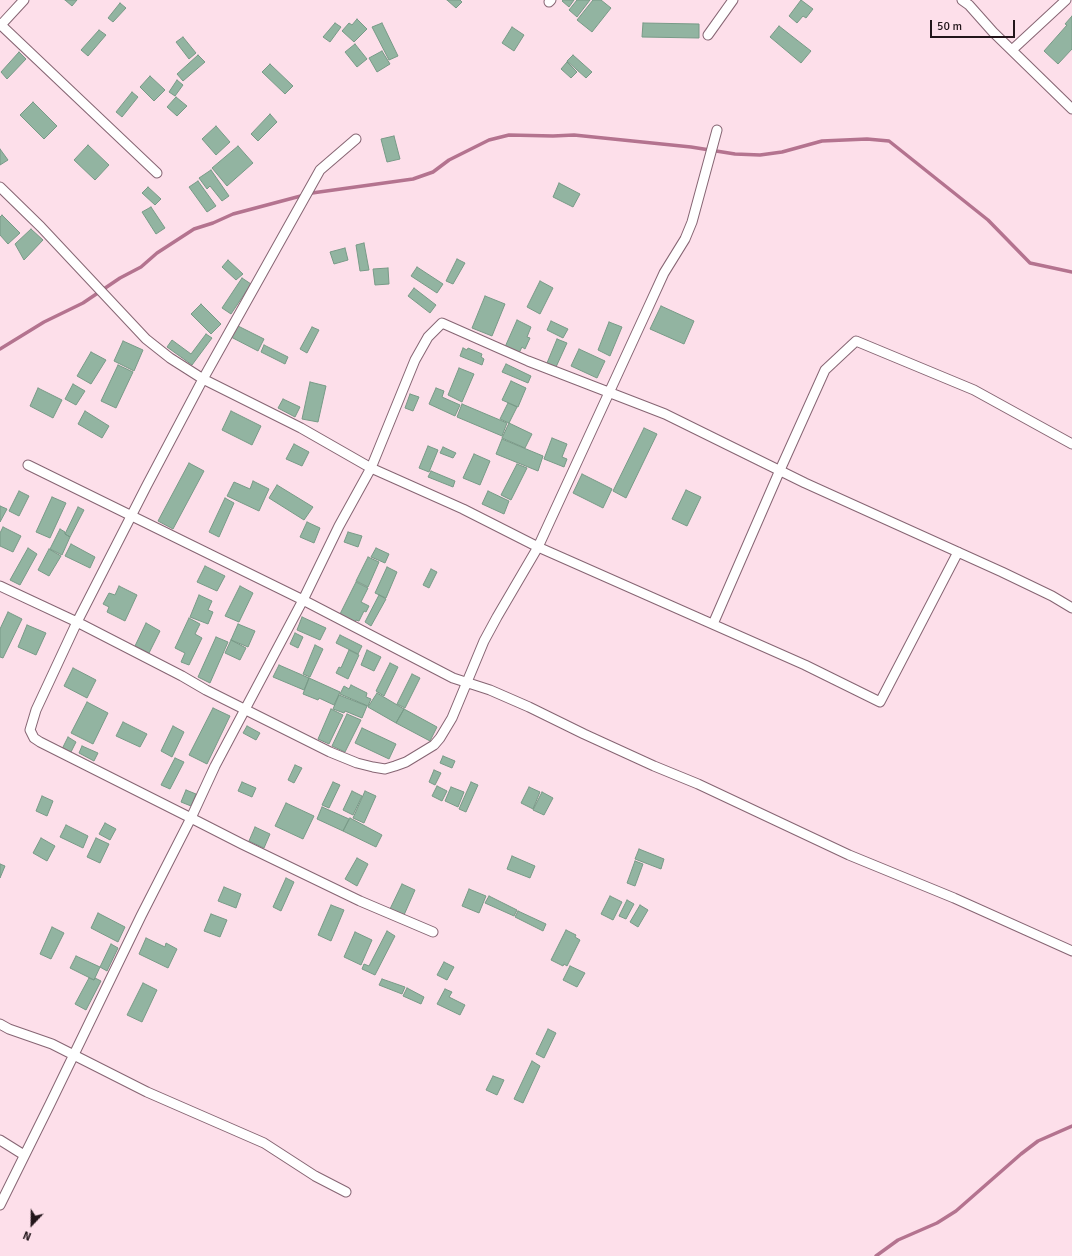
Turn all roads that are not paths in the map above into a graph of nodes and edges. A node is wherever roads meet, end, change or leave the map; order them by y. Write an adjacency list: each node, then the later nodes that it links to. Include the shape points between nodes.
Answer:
1 (24, 0): 5 (street)
2 (733, 0): 6 (street)
3 (962, 0): 7 (street)
4 (1066, 0): 7 (street)
5 (1, 25): 11 (street)
6 (708, 35)
7 (1012, 50): 8 (street)
8 (1072, 109)
9 (717, 130): 14 (street, via 692,222 664,273)
10 (356, 139): 13 (street, via 320,170)
11 (157, 173)
12 (0, 187): 13 (street, via 146,339)
13 (203, 379): 17 (street, via 300,428); 19 (street)
14 (609, 392): 17 (street, via 528,361 442,323 428,337 416,360); 18 (street, via 665,414); 20 (street)
15 (1072, 444): 18 (street, via 974,390 856,341 826,370)
16 (28, 465): 19 (street)
17 (371, 468): 20 (street, via 463,509); 23 (street)
18 (780, 470): 21 (street); 26 (street)
19 (131, 517): 23 (street); 25 (street)
20 (538, 547): 26 (street); 27 (street, via 488,635)
21 (958, 552): 24 (street); 26 (street, via 880,702)
22 (0, 586): 25 (street)
23 (303, 600): 27 (street); 28 (street)
24 (1072, 608)
25 (77, 622): 28 (street); 29 (street, via 36,710 31,734 40,742)
26 (713, 624)
27 (467, 683): 28 (street, via 452,718 434,745 406,762 385,769 373,768 330,752); 31 (street, via 523,704 849,855)
28 (246, 710): 29 (street, via 215,766)
29 (192, 818): 30 (street, via 360,902); 33 (street)
30 (433, 932)
31 (1072, 950)
32 (0, 1024): 33 (street)
33 (74, 1054): 35 (street); 36 (street, via 147,1092 264,1143 315,1176)
34 (0, 1140): 35 (street)
35 (24, 1155): 37 (street)
36 (346, 1192)
37 (0, 1205)

